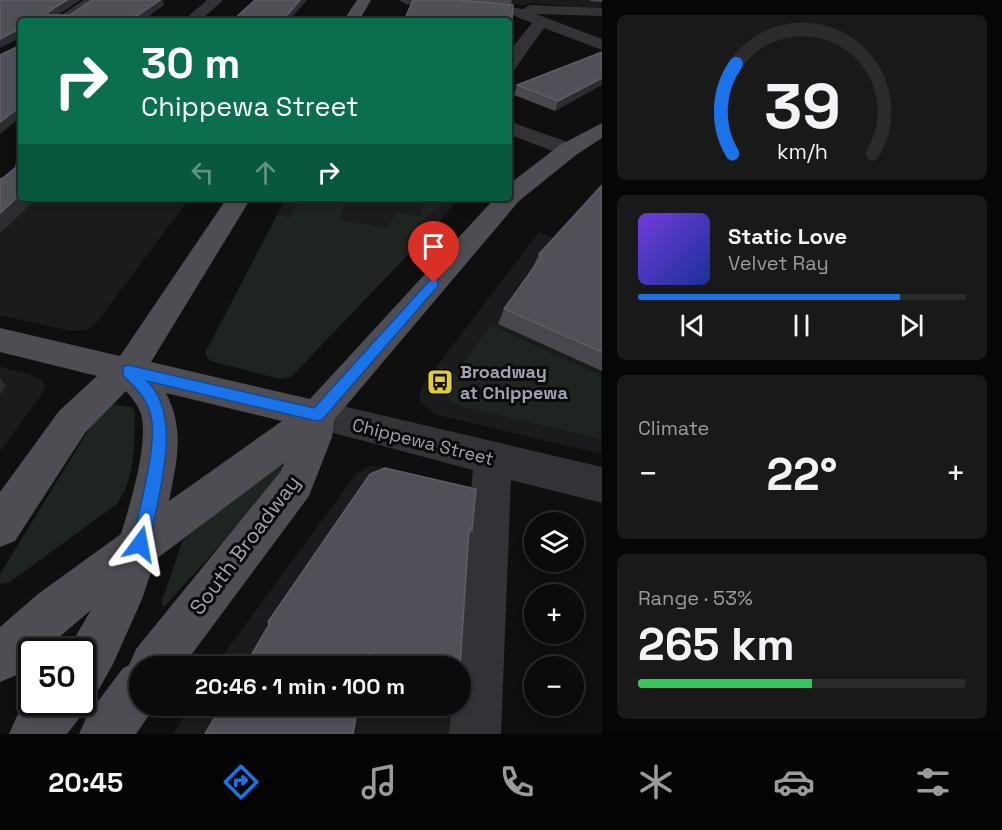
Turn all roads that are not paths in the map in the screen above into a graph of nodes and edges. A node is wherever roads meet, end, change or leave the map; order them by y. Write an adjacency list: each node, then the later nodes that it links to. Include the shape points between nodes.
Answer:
1 (94, 0): 7 (street)
2 (216, 0): 8 (street)
3 (364, 0): 9 (main road)
4 (406, 0): 5 (street)
5 (513, 10): 6 (street); 10 (street)
6 (602, 12)
7 (65, 18)
8 (195, 18)
9 (353, 18)
10 (541, 21): 11 (street); 12 (street)
11 (602, 45)
12 (512, 61)
13 (512, 129): 15 (street)
14 (602, 129): 15 (main road, South Broadway)
15 (568, 150): 16 (main road, South Broadway)
16 (512, 194)
17 (237, 201): 20 (main road)
18 (506, 201): 21 (main road, South Broadway)
19 (0, 340): 20 (main road, Chippewa Street)
20 (128, 371): 21 (main road, Chippewa Street); 24 (main road, via 108,384 67,427); 25 (main road, via 148,391 159,417 158,452)
21 (317, 415): 22 (street, Chippewa Street); 25 (main road, South Broadway, via 258,462); 27 (main road, South Broadway, via 314,437 295,483)
22 (493, 459): 23 (street, Chippewa Street); 33 (street)
23 (602, 485)
24 (0, 527)
25 (140, 544): 26 (main road, via 126,589); 28 (main road, South Broadway, via 54,610)
26 (96, 646)
27 (161, 656)
28 (0, 658)
29 (129, 700): 32 (main road)
30 (49, 716): 31 (main road)
31 (35, 734)
32 (105, 734)
33 (475, 734)

